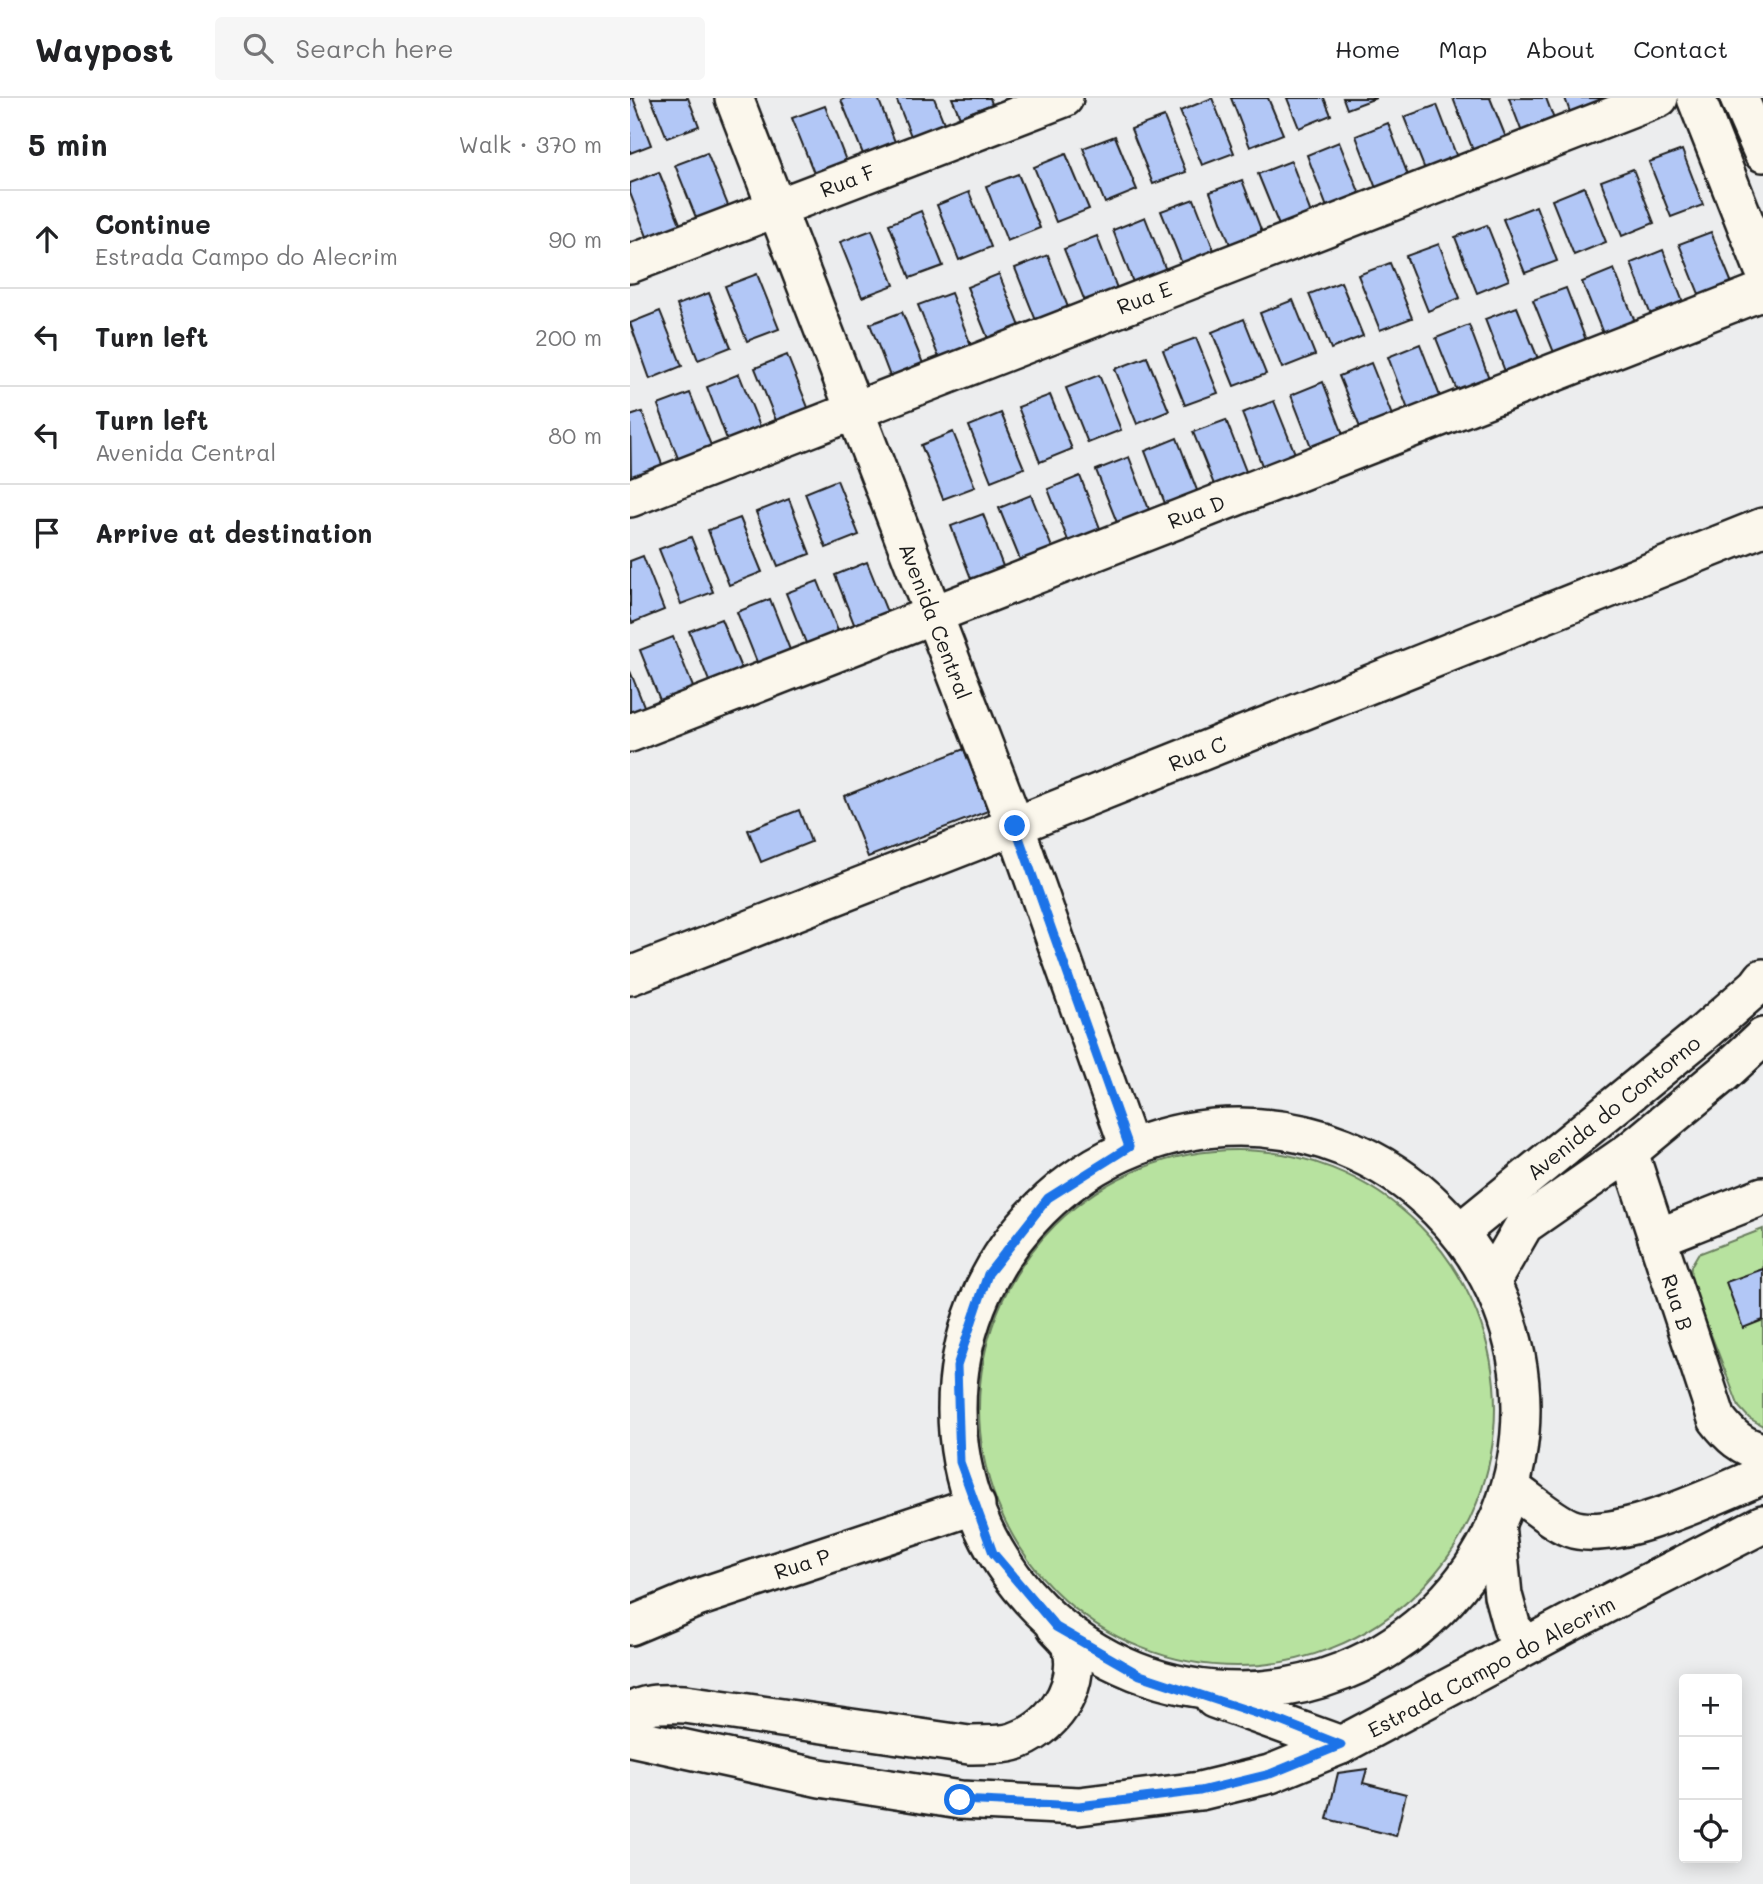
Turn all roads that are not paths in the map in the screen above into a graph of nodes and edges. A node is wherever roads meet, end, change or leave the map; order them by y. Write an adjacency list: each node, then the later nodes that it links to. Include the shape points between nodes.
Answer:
1 (734, 98): 7 (street, Avenida Central)
2 (1064, 98): 7 (street, Rua F)
3 (1659, 98): 11 (street, Rua E)
4 (1696, 98): 9 (street)
5 (1739, 98): 6 (street)
6 (1763, 153)
7 (777, 206): 8 (street, Rua F); 11 (street, Avenida Central)
8 (630, 264)
9 (1763, 268)
10 (1763, 291): 14 (street, Rua D)
11 (855, 410): 12 (street, Rua E); 14 (street, Avenida Central)
12 (630, 498)
13 (1763, 527): 16 (street, Rua C)
14 (933, 614): 15 (street, Rua D); 16 (street, Avenida Central)
15 (630, 733)
16 (1015, 826): 17 (street, Rua C); 20 (street, Avenida Central)
17 (630, 976)
18 (1763, 978): 23 (street, Avenida do Contorno, via 1700,1036)
19 (1763, 1037): 21 (street, Avenida do Contorno)
20 (1129, 1147): 23 (street, via 1218,1127 1308,1135 1392,1171); 29 (street, via 1048,1198 988,1274 957,1366 960,1462)
21 (1629, 1152): 24 (street, Rua B); 25 (street, Avenida do Contorno, via 1524,1226)
22 (1763, 1196): 24 (street)
23 (1460, 1232): 25 (street)
24 (1657, 1238): 26 (street, Rua B, via 1717,1419 1731,1437)
25 (1494, 1277): 28 (street, via 1523,1399)
26 (1763, 1452)
27 (1763, 1475): 28 (street, via 1649,1521 1597,1533 1570,1528)
28 (1512, 1489): 30 (street)
29 (976, 1505): 32 (street, Rua P, via 697,1598); 33 (street, via 993,1553)
30 (1496, 1523): 34 (street, via 1503,1595 1513,1628); 35 (street, via 1474,1571 1411,1636 1331,1678 1235,1693)
31 (1763, 1524): 34 (street, Estrada Campo do Alecrim)
32 (630, 1626)
33 (1056, 1627): 35 (street); 36 (street, via 1072,1646 1067,1696 1053,1717 1034,1733 1010,1743 969,1745 685,1704 635,1709)
34 (1527, 1645): 38 (street, Estrada Campo do Alecrim)
35 (1140, 1675): 38 (street)
36 (630, 1714)
37 (630, 1737): 38 (street, Estrada Campo do Alecrim, via 820,1778 960,1800 1079,1806 1211,1788 1270,1774)
38 (1341, 1745)

